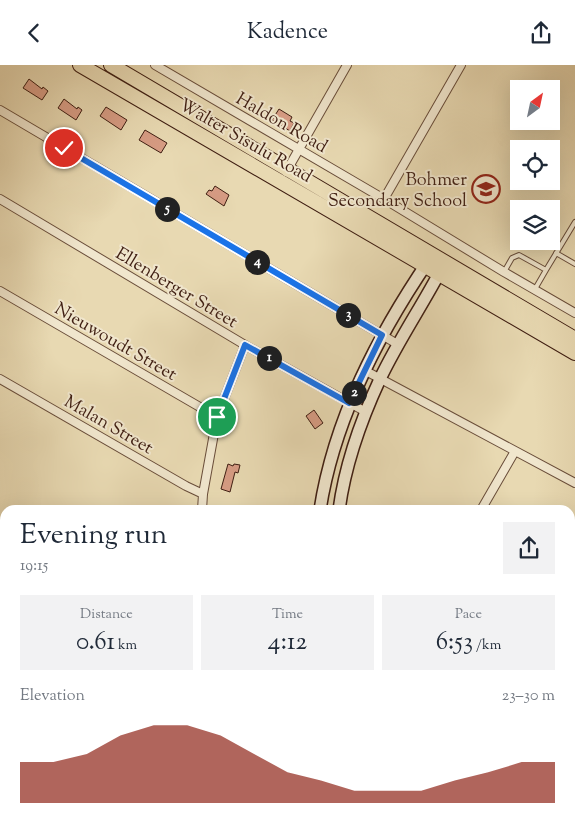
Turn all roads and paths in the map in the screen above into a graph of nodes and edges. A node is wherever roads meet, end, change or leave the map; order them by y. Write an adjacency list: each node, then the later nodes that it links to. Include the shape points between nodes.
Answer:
1 (80, 65): 6 (highway, Walter Sisulu Road)
2 (155, 65): 10 (street, Haldon Road)
3 (461, 65): 14 (street)
4 (345, 66): 10 (street)
5 (116, 67): 6 (highway); 8 (highway, Walter Sisulu Road)
6 (112, 84): 9 (highway, Walter Sisulu Road)
7 (0, 110): 27 (street)
8 (193, 113): 9 (highway); 11 (highway, Walter Sisulu Road)
9 (184, 126): 12 (highway, Walter Sisulu Road)
10 (298, 149): 11 (street); 14 (street, Haldon Road)
11 (287, 168): 12 (street); 15 (highway, Walter Sisulu Road)
12 (281, 182): 17 (highway, Walter Sisulu Road)
13 (0, 199): 29 (street, Ellenberger Street)
14 (384, 199): 22 (street, Haldon Road)
15 (371, 218): 17 (highway); 19 (highway, Walter Sisulu Road)
16 (575, 222): 18 (lane)
17 (363, 231): 19 (highway, Walter Sisulu Road)
18 (556, 253): 20 (lane); 21 (lane)
19 (435, 264): 26 (highway, Walter Sisulu Road); 27 (street); 30 (street)
20 (575, 264)
21 (546, 270): 22 (lane, via 516,255); 23 (lane)
22 (504, 272): 23 (street, Haldon Road)
23 (535, 289): 25 (street, Haldon Road)
24 (0, 291): 37 (street, Nieuwoudt Street)
25 (575, 313)
26 (531, 321): 28 (highway, Walter Sisulu Road); 31 (highway, Walter Sisulu Road)
27 (382, 335): 30 (street); 32 (street)
28 (575, 339)
29 (245, 345): 35 (street, Ellenberger Street); 37 (street)
30 (399, 345): 33 (street)
31 (575, 353)
32 (364, 370): 33 (street); 35 (street)
33 (381, 378): 36 (street); 38 (street)
34 (0, 379): 40 (street, Malan Street)
35 (349, 403): 36 (street, Ellenberger Street); 42 (street, via 333,449)
36 (366, 413): 43 (street)
37 (217, 417): 40 (street)
38 (515, 451): 39 (street); 44 (street)
39 (575, 483)
40 (203, 494): 41 (street)
41 (202, 505)
42 (321, 505)
43 (339, 505)
44 (484, 505)

